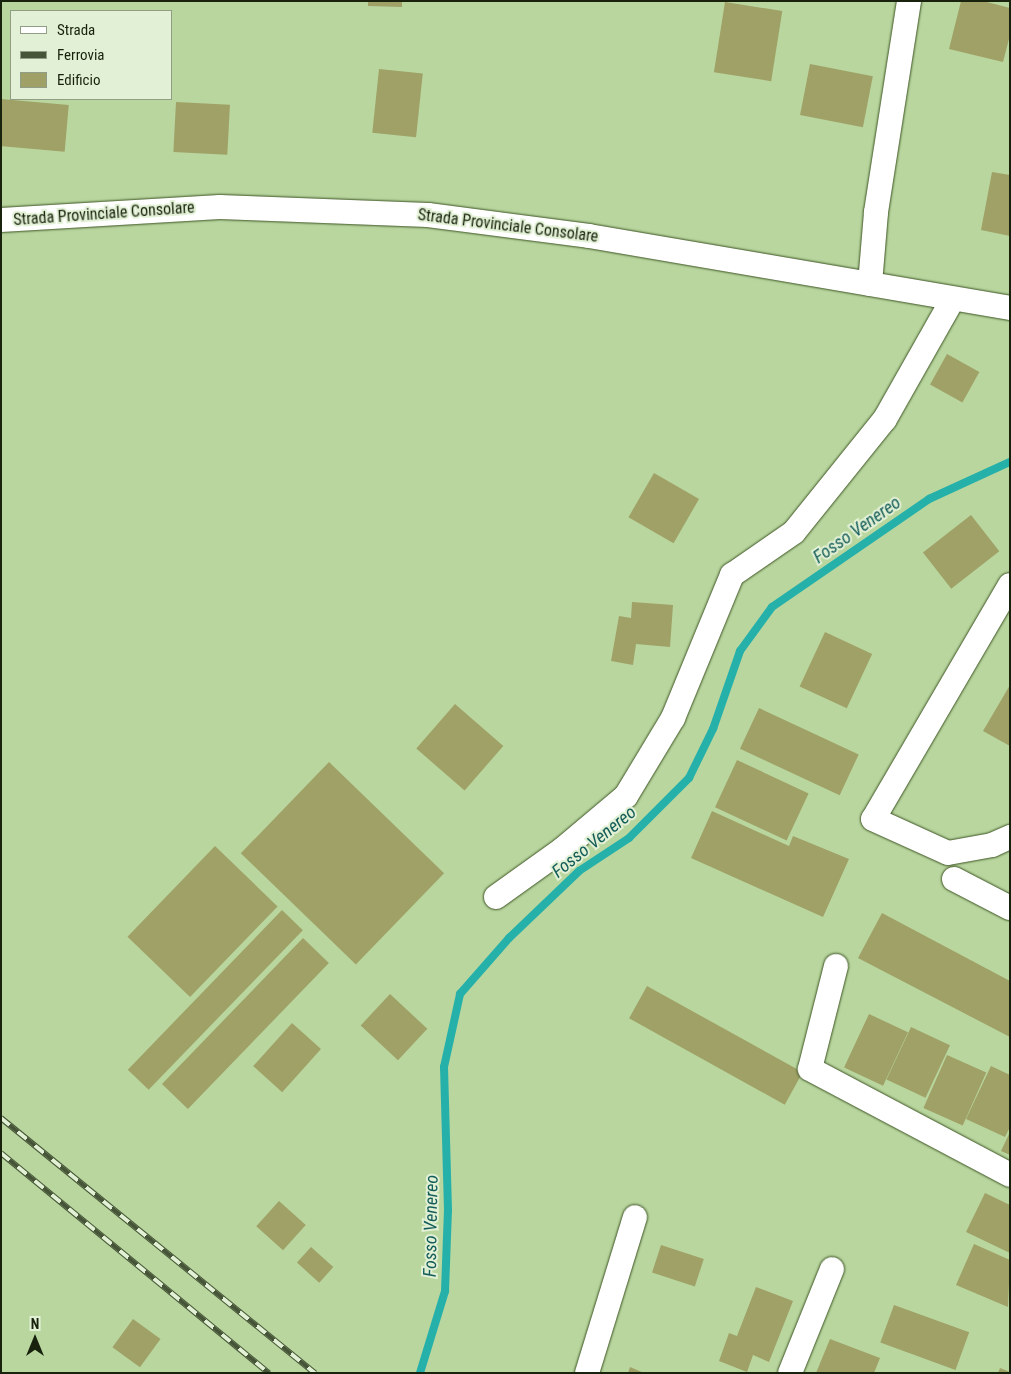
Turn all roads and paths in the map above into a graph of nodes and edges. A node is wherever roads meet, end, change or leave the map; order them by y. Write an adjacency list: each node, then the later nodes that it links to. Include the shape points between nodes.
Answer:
1 (909, 1): 3 (street, via 876,212)
2 (1, 220): 3 (street, Strada Provinciale Consolare, via 220,207 428,215 589,236)
3 (870, 284): 4 (street, Strada Provinciale Consolare)
4 (954, 299): 5 (street, Strada Provinciale Consolare); 9 (street, via 885,419 873,434 794,532 732,575 673,718 626,796 563,849)
5 (1010, 308)
6 (1010, 585): 7 (street, via 874,819 948,853 992,845)
7 (1010, 837)
8 (954, 879): 10 (street)
9 (496, 897)
10 (1010, 908)
11 (836, 966): 12 (street, via 810,1069)
12 (1010, 1175)
13 (635, 1217): 15 (street)
14 (832, 1269): 16 (street)
15 (587, 1373)
16 (790, 1373)

